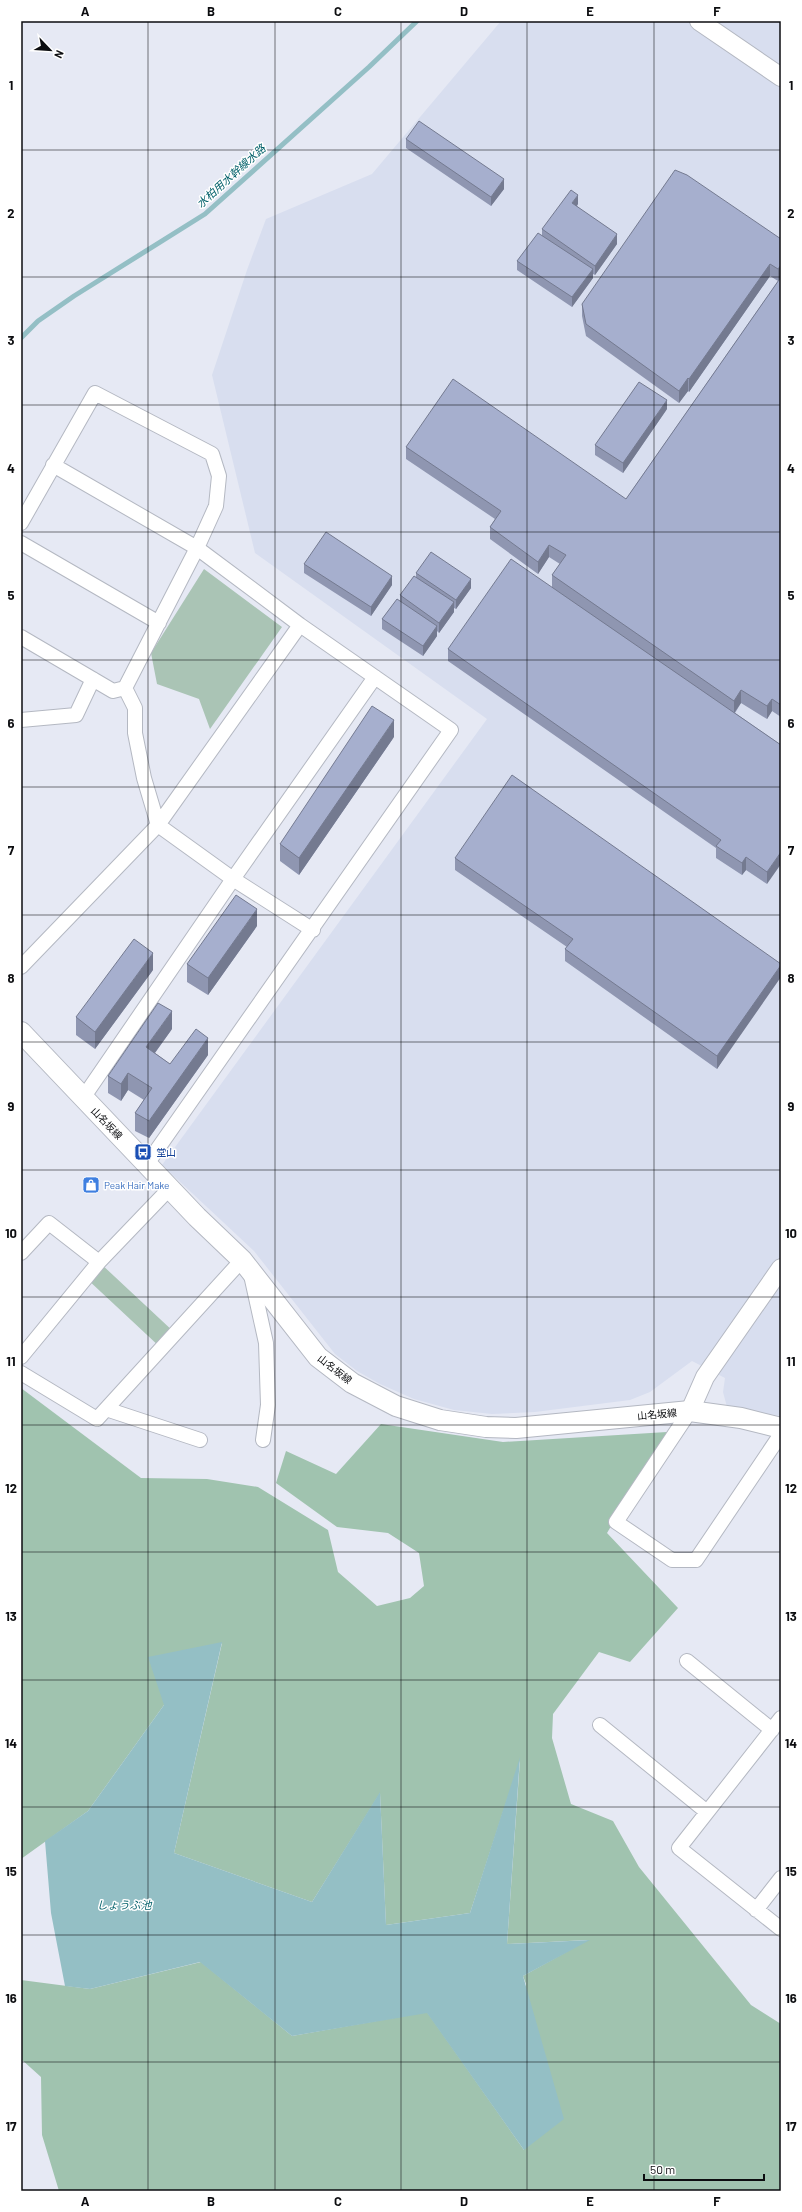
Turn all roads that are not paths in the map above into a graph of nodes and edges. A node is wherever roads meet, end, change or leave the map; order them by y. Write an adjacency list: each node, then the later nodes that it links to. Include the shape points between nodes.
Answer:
1 (699, 21): 2 (street)
2 (781, 77)
3 (54, 465): 4 (street); 6 (street); 6 (street, via 95,393 212,454 220,476 216,506)
4 (21, 523)
5 (21, 543): 7 (street)
6 (197, 548): 7 (street); 8 (street)
7 (159, 623): 12 (street)
8 (300, 625): 10 (street); 14 (street)
9 (21, 637): 11 (street)
10 (375, 677): 15 (street); 16 (street, via 452,730)
11 (93, 679): 12 (street, via 113,691); 13 (street, via 76,715)
12 (125, 688): 14 (street, via 135,708 135,733 144,778)
13 (21, 720)
14 (158, 825): 15 (street); 17 (street)
15 (233, 879): 16 (street); 19 (street)
16 (313, 930): 20 (street)
17 (21, 967)
18 (21, 1032): 19 (main road, 山名坂線)
19 (83, 1098): 20 (main road, 山名坂線)
20 (147, 1164): 21 (main road, 山名坂線)
21 (170, 1188): 23 (street); 24 (main road, 山名坂線)
22 (24, 1245): 23 (street, via 49,1223)
23 (99, 1262): 26 (street)
24 (246, 1264): 28 (street); 29 (main road, 山名坂線, via 318,1357 352,1383 396,1406 440,1420 486,1427 516,1428); 33 (street, via 266,1343 268,1406)
25 (781, 1268): 29 (street, via 705,1377)
26 (21, 1357)
27 (21, 1373): 28 (street, via 97,1419)
28 (106, 1409): 32 (street)
29 (690, 1411): 30 (main road, 山名坂線, via 742,1418); 31 (street, via 616,1522 672,1560 696,1560)
30 (781, 1428)
31 (781, 1434)
32 (200, 1440)
33 (263, 1440)
34 (687, 1661): 37 (street)
35 (781, 1718): 37 (street)
36 (600, 1725): 38 (street)
37 (772, 1730): 38 (street)
38 (707, 1812): 40 (street, via 679,1848)
39 (781, 1878): 40 (street)
40 (756, 1910): 41 (street)
41 (781, 1929)

